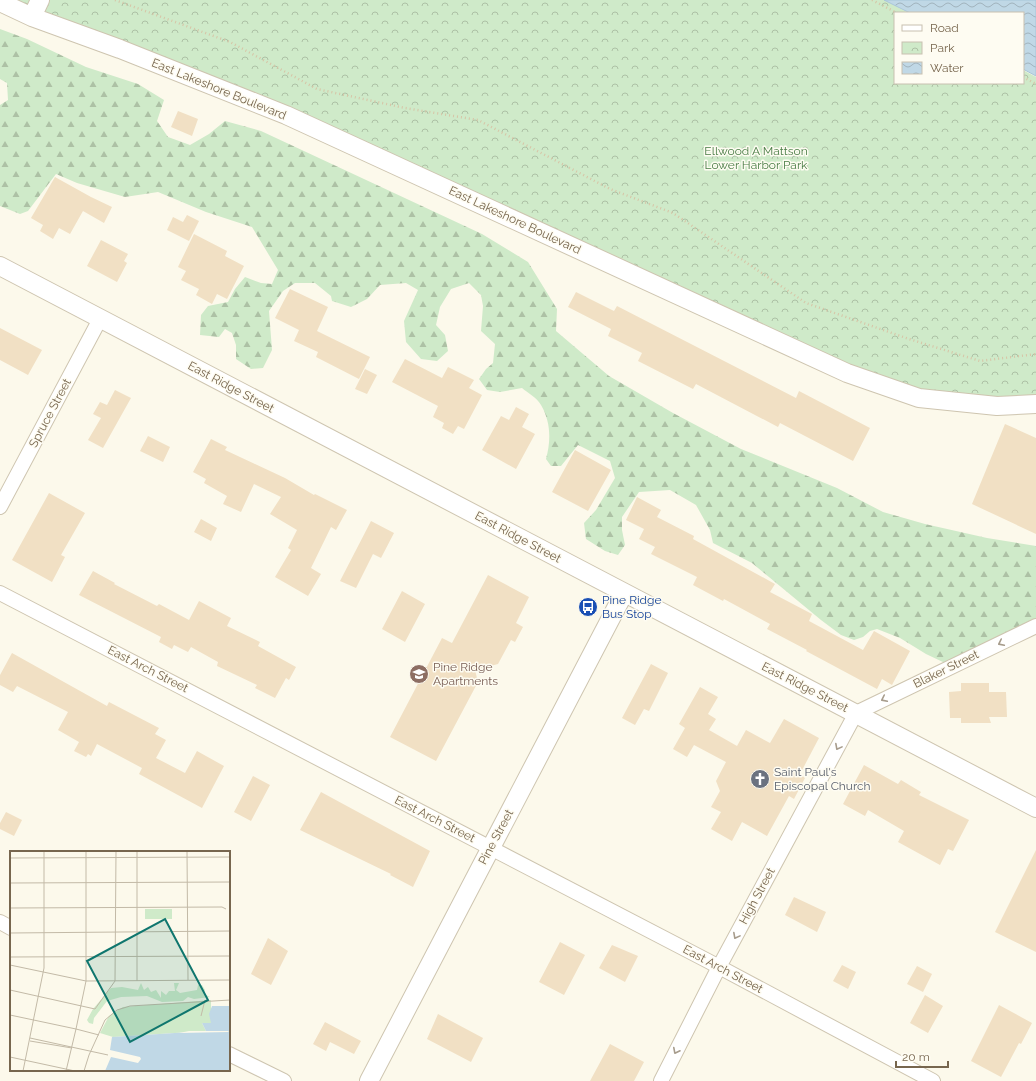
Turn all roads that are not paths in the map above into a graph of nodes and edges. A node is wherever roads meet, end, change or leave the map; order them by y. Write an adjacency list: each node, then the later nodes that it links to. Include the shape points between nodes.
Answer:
1 (40, 0): 3 (street)
2 (0, 2): 3 (street, East Lakeshore Boulevard)
3 (32, 17): 6 (street, East Lakeshore Boulevard, via 286,115 847,373 920,398 997,406)
4 (0, 266): 5 (street, East Ridge Street)
5 (100, 319): 7 (street, Spruce Street); 9 (street, East Ridge Street)
6 (1036, 404)
7 (0, 507)
8 (0, 593): 13 (street, East Arch Street)
9 (624, 593): 11 (street, East Ridge Street); 13 (street, Pine Street)
10 (1036, 626): 11 (street, Blaker Street, one-way to 11)
11 (856, 713): 12 (street, East Ridge Street); 16 (street, High Street, one-way to 16)
12 (1036, 808)
13 (491, 848): 16 (street, East Arch Street); 19 (street, Pine Street)
14 (0, 922): 15 (street)
15 (10, 927)
16 (719, 967): 20 (street, High Street, one-way to 20); 21 (street, East Arch Street)
17 (230, 1054): 18 (street)
18 (284, 1081)
19 (369, 1081)
20 (661, 1081)
21 (933, 1081)

